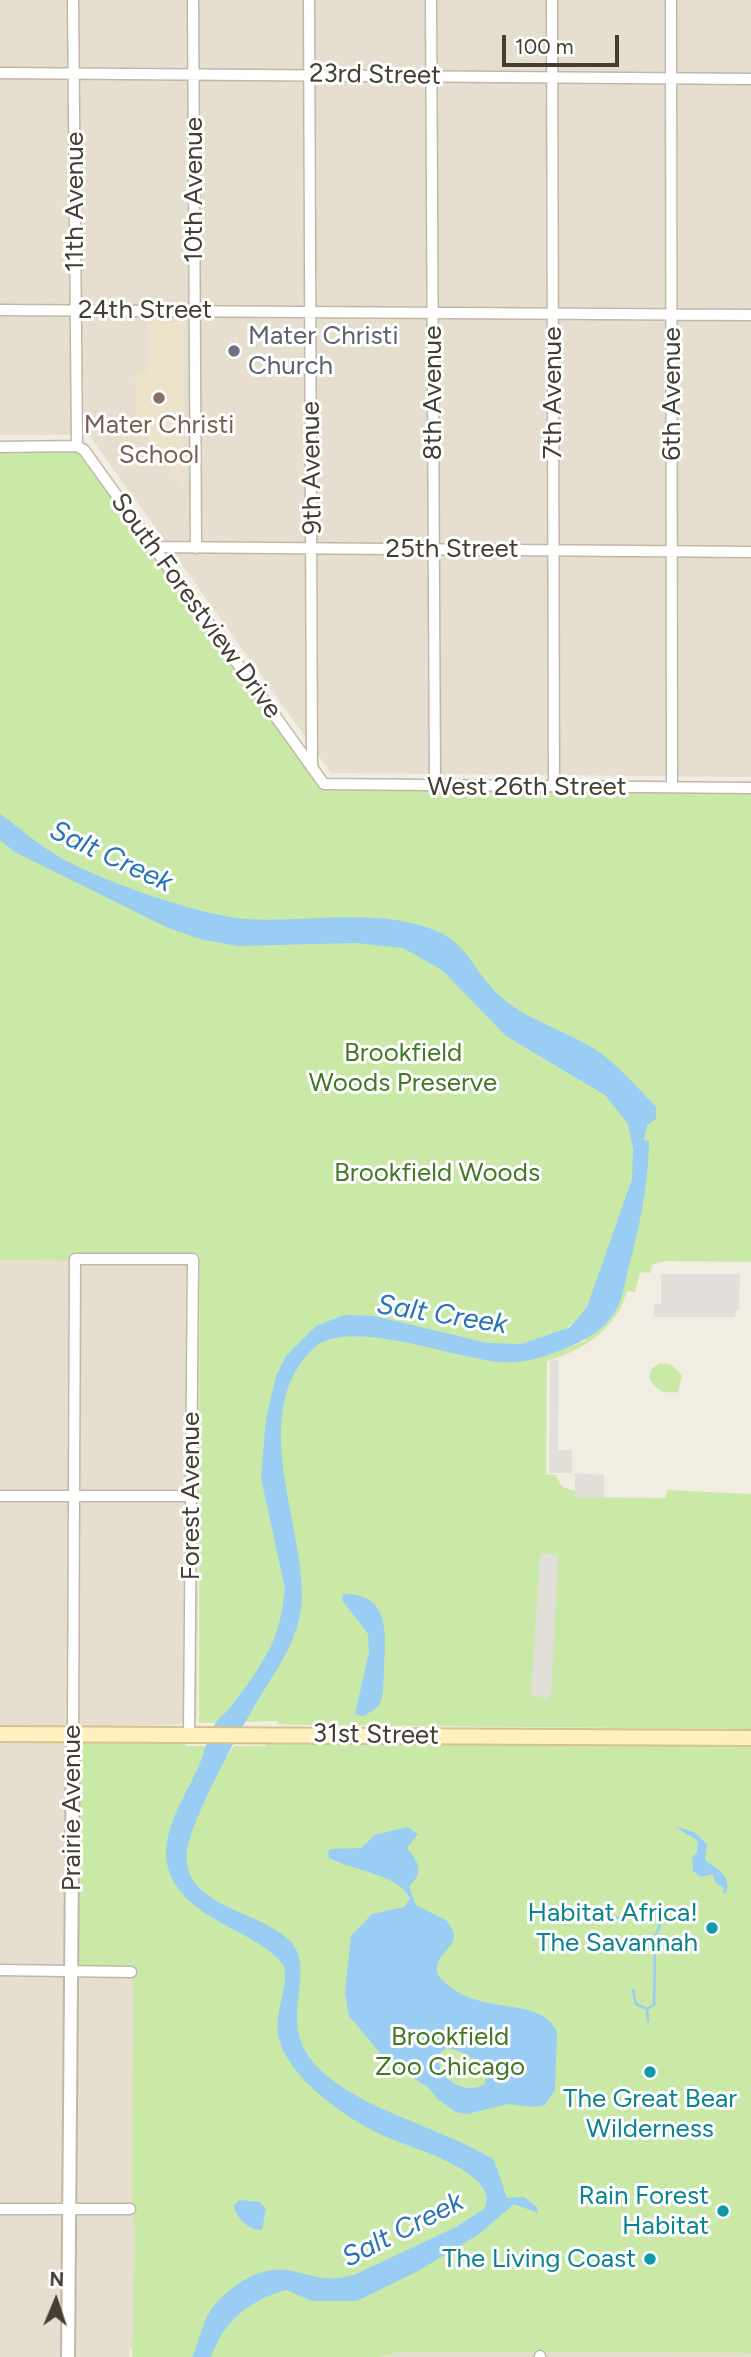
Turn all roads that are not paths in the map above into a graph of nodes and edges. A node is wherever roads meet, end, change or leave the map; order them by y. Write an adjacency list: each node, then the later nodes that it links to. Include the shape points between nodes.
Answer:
1 (73, 0): 7 (street, 11th Avenue)
2 (193, 0): 9 (street, 10th Avenue)
3 (309, 0): 10 (street, 9th Avenue)
4 (431, 0): 11 (street, 8th Avenue)
5 (552, 0): 12 (street, 7th Avenue)
6 (671, 0): 13 (street, 6th Avenue)
7 (74, 72): 8 (street, 23rd Street); 9 (street, 23rd Street); 16 (street, 11th Avenue)
8 (0, 73)
9 (193, 74): 10 (street, 23rd Street); 17 (street, 10th Avenue)
10 (309, 74): 11 (street, 23rd Street); 18 (street, 9th Avenue)
11 (432, 75): 12 (street, 23rd Street); 19 (street, 8th Avenue)
12 (552, 77): 13 (street, 23rd Street); 20 (street, 7th Avenue)
13 (671, 77): 14 (street, 23rd Street); 21 (street, 6th Avenue)
14 (751, 79)
15 (0, 310): 16 (street, 24th Street)
16 (76, 310): 17 (street, 24th Street); 23 (street, 11th Avenue)
17 (194, 310): 18 (street, 24th Street); 26 (street, 10th Avenue)
18 (310, 310): 19 (street, 24th Street); 27 (street, 9th Avenue)
19 (433, 311): 20 (street, 24th Street); 28 (street, 8th Avenue)
20 (552, 313): 21 (street, 24th Street); 29 (street, 7th Avenue)
21 (671, 314): 22 (street, 24th Street); 30 (street, 6th Avenue)
22 (751, 315)
23 (77, 446): 24 (street); 25 (street, South Forestview Drive)
24 (0, 447)
25 (154, 547): 26 (street, 25th Street); 32 (street, South Forestview Drive)
26 (196, 548): 27 (street, 25th Street)
27 (313, 549): 28 (street, 25th Street); 32 (street, 9th Avenue)
28 (433, 549): 29 (street, 25th Street); 33 (street, 8th Avenue)
29 (554, 550): 30 (street, 25th Street); 34 (street, 7th Avenue)
30 (672, 551): 31 (street, 25th Street); 35 (street, 6th Avenue)
31 (751, 552)
32 (312, 768): 33 (street, West 26th Street, via 324,785)
33 (435, 786): 34 (street, West 26th Street)
34 (554, 786): 35 (street, West 26th Street)
35 (672, 787): 36 (street, West 26th Street)
36 (751, 789)
37 (75, 1259): 39 (street, Prairie Avenue); 40 (street, Forest Avenue, via 193,1259)
38 (0, 1496): 39 (street)
39 (73, 1496): 40 (street); 42 (street, Prairie Avenue)
40 (191, 1496): 43 (street, Forest Avenue)
41 (0, 1734): 42 (main road, 31st Street)
42 (73, 1734): 43 (main road, 31st Street); 46 (street, Prairie Avenue)
43 (196, 1734): 44 (main road, 31st Street)
44 (751, 1738)
45 (0, 1970): 46 (street)
46 (70, 1971): 47 (street); 48 (street, Prairie Avenue)
47 (131, 1972)
48 (69, 2208): 49 (street); 50 (street); 51 (street, Prairie Avenue)
49 (0, 2209)
50 (130, 2209)
51 (68, 2357)

